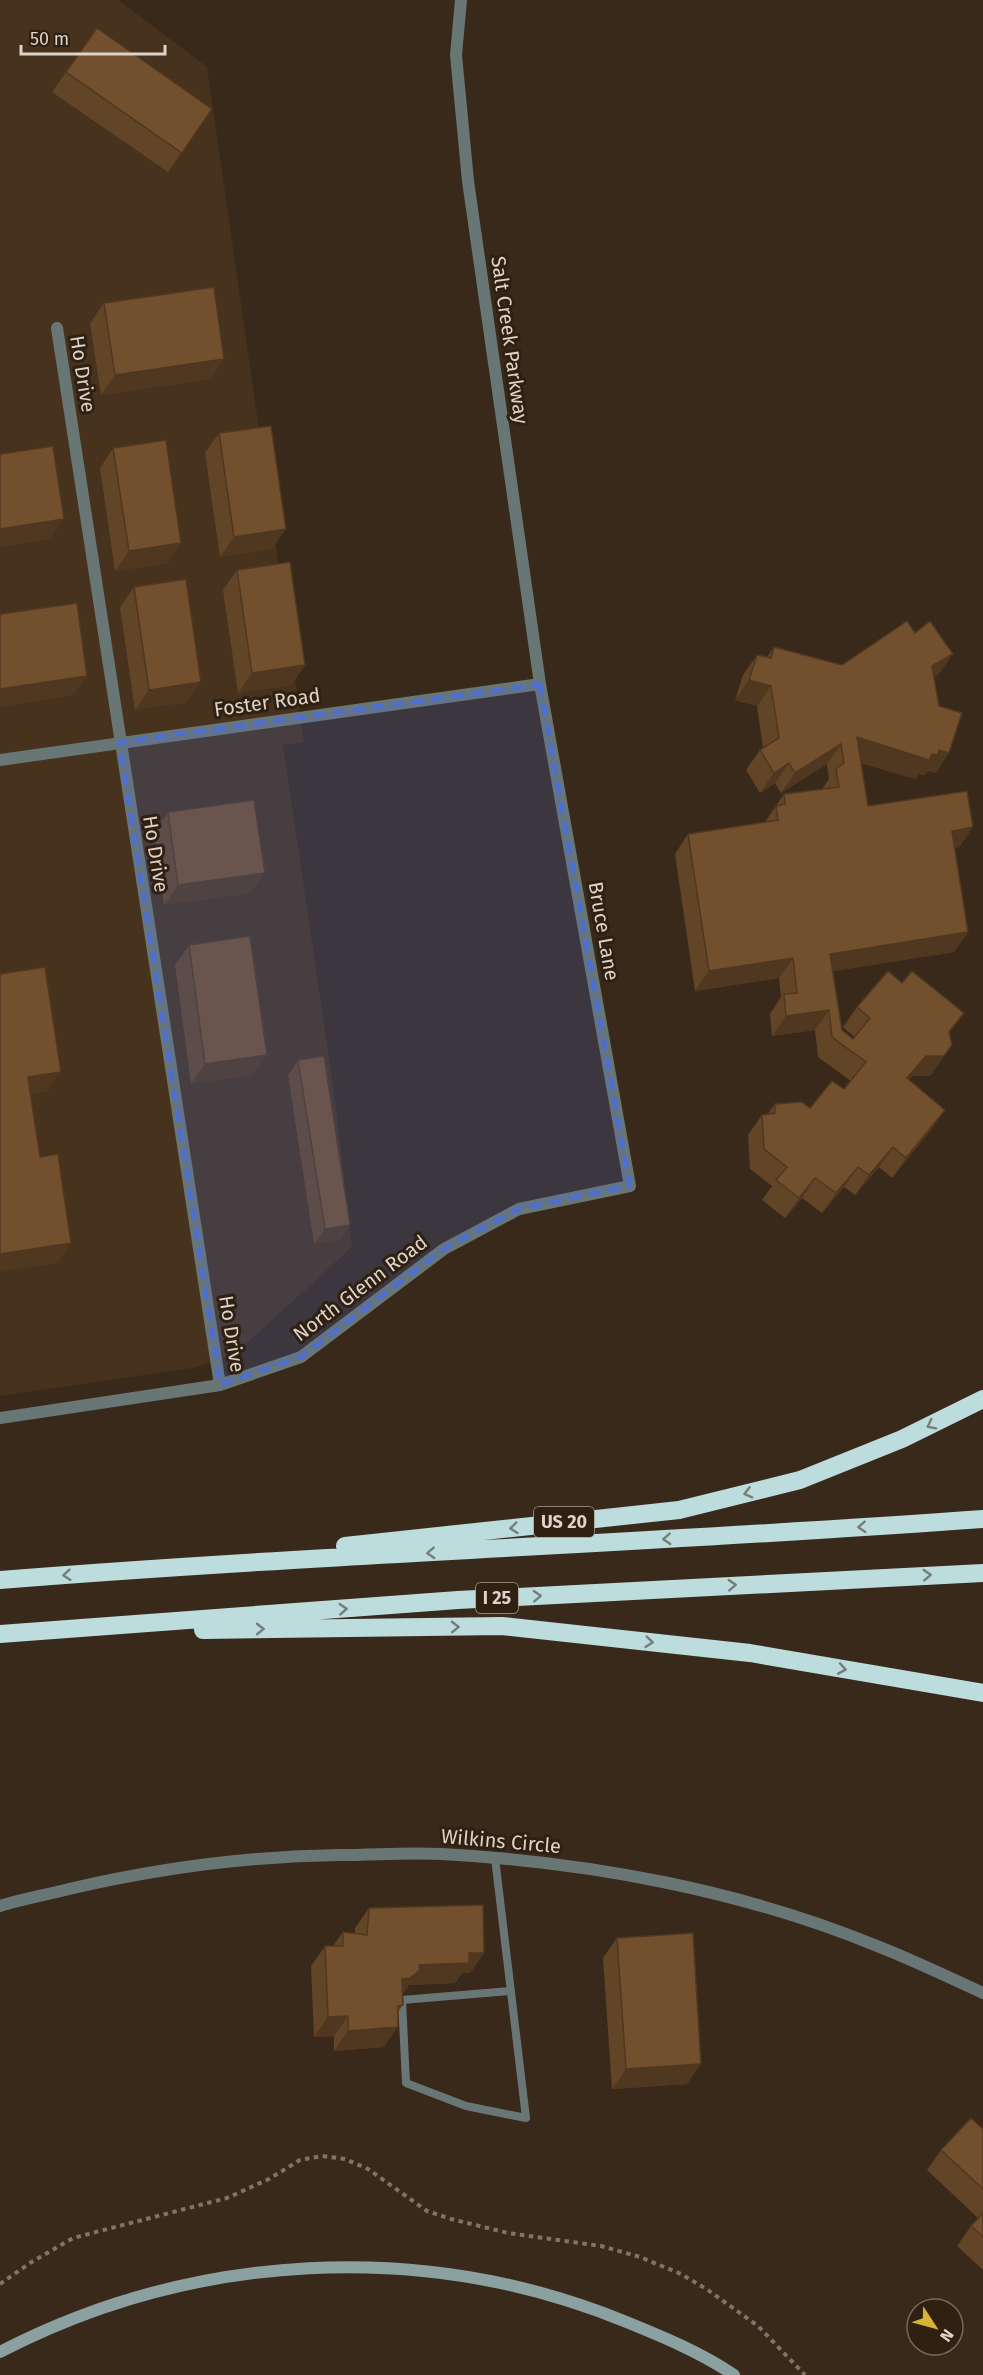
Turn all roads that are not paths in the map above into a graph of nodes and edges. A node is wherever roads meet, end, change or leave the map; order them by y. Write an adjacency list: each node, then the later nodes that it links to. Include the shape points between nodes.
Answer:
1 (461, 0): 3 (street, Salt Creek Parkway, via 456,55 468,181)
2 (57, 328): 4 (street, Ho Drive)
3 (540, 684): 4 (street, Foster Road); 6 (street, Bruce Lane)
4 (119, 742): 5 (street, Foster Road); 7 (street, Ho Drive)
5 (0, 760)
6 (630, 1186): 7 (street, North Glenn Road, via 519,1209 444,1249 301,1357)
7 (220, 1385): 9 (street, North Glenn Road)
8 (983, 1399): 11 (highway, US 20, one-way to 11, via 902,1440 800,1480 679,1510)
9 (0, 1418)
10 (983, 1519): 11 (highway, one-way to 11)
11 (126, 1570): 13 (highway, one-way to 13)
12 (983, 1573): 14 (highway, I 25, one-way to 12, via 458,1600)
13 (0, 1580)
14 (6, 1633): 15 (highway, one-way to 15, via 502,1626 750,1653)
15 (983, 1693)
16 (495, 1858): 17 (street, Wilkins Circle, via 439,1854 275,1856 111,1879); 18 (lane); 19 (street, Wilkins Circle, via 592,1869 735,1900 875,1945)
17 (0, 1906)
18 (511, 1991): 18 (lane, via 526,2118 466,2106 406,2083 402,2000)
19 (983, 1994)
20 (0, 2352): 21 (main road, via 91,2311 155,2291 279,2269 384,2267 476,2277 545,2293 649,2331)
21 (734, 2375)

